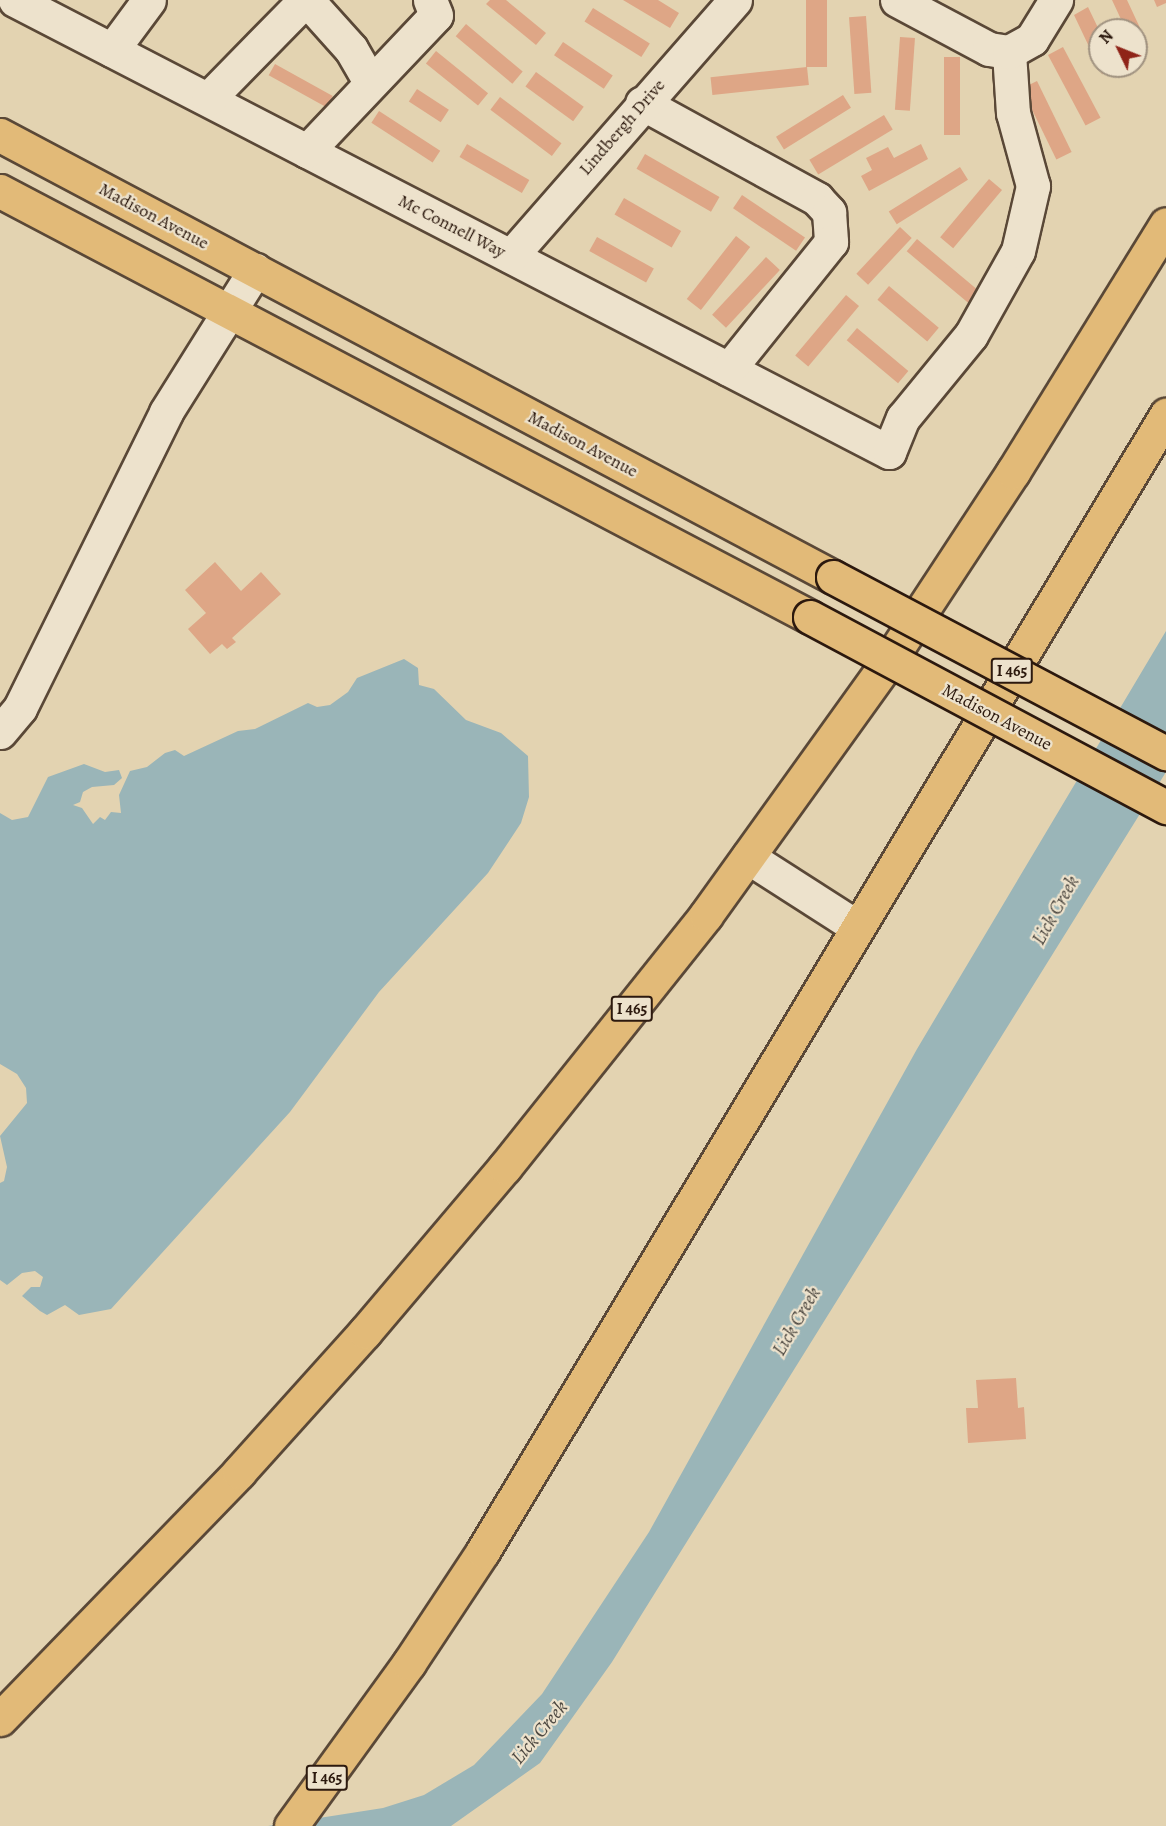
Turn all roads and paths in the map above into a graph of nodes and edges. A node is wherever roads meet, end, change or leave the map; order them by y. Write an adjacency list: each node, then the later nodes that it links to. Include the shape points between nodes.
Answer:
1 (15, 0): 8 (street, Mc Connell Way)
2 (149, 0): 9 (street)
3 (306, 0): 11 (street, via 351,50); 12 (street)
4 (430, 0): 11 (street, via 436,15)
5 (735, 0): 13 (street, Lindbergh Drive)
6 (897, 0): 10 (street, via 989,48)
7 (1056, 0): 10 (street, via 1032,39)
8 (48, 8): 9 (street, Mc Connell Way)
9 (112, 51): 12 (street, Mc Connell Way)
10 (1009, 52): 21 (street, Mc Connell Way, via 1013,113 1033,186 1018,251 971,335 903,418 890,452)
11 (371, 83): 15 (street)
12 (208, 99): 15 (street, Mc Connell Way)
13 (642, 103): 18 (street, Lindbergh Drive); 21 (street, via 817,199 829,212 831,242)
14 (0, 135): 19 (main road, Madison Avenue)
15 (307, 151): 18 (street, Mc Connell Way)
16 (0, 191): 20 (main road, Madison Avenue)
17 (1166, 224): 26 (main road, I 465, via 974,532 874,682)
18 (511, 256): 21 (street, Mc Connell Way)
19 (255, 270): 20 (street); 24 (main road, Madison Avenue, bridge)
20 (227, 312): 23 (street, via 166,412 20,708); 25 (main road, Madison Avenue, bridge)
21 (729, 369)
22 (1166, 415): 27 (main road, I 465)
23 (0, 732)
24 (1166, 753)
25 (1166, 807)
26 (748, 857): 27 (street); 28 (main road, I 465, via 573,1084 373,1323 239,1472)
27 (857, 927): 29 (main road, I 465, via 730,1146 483,1551 363,1729)
28 (0, 1719)
29 (291, 1826)

